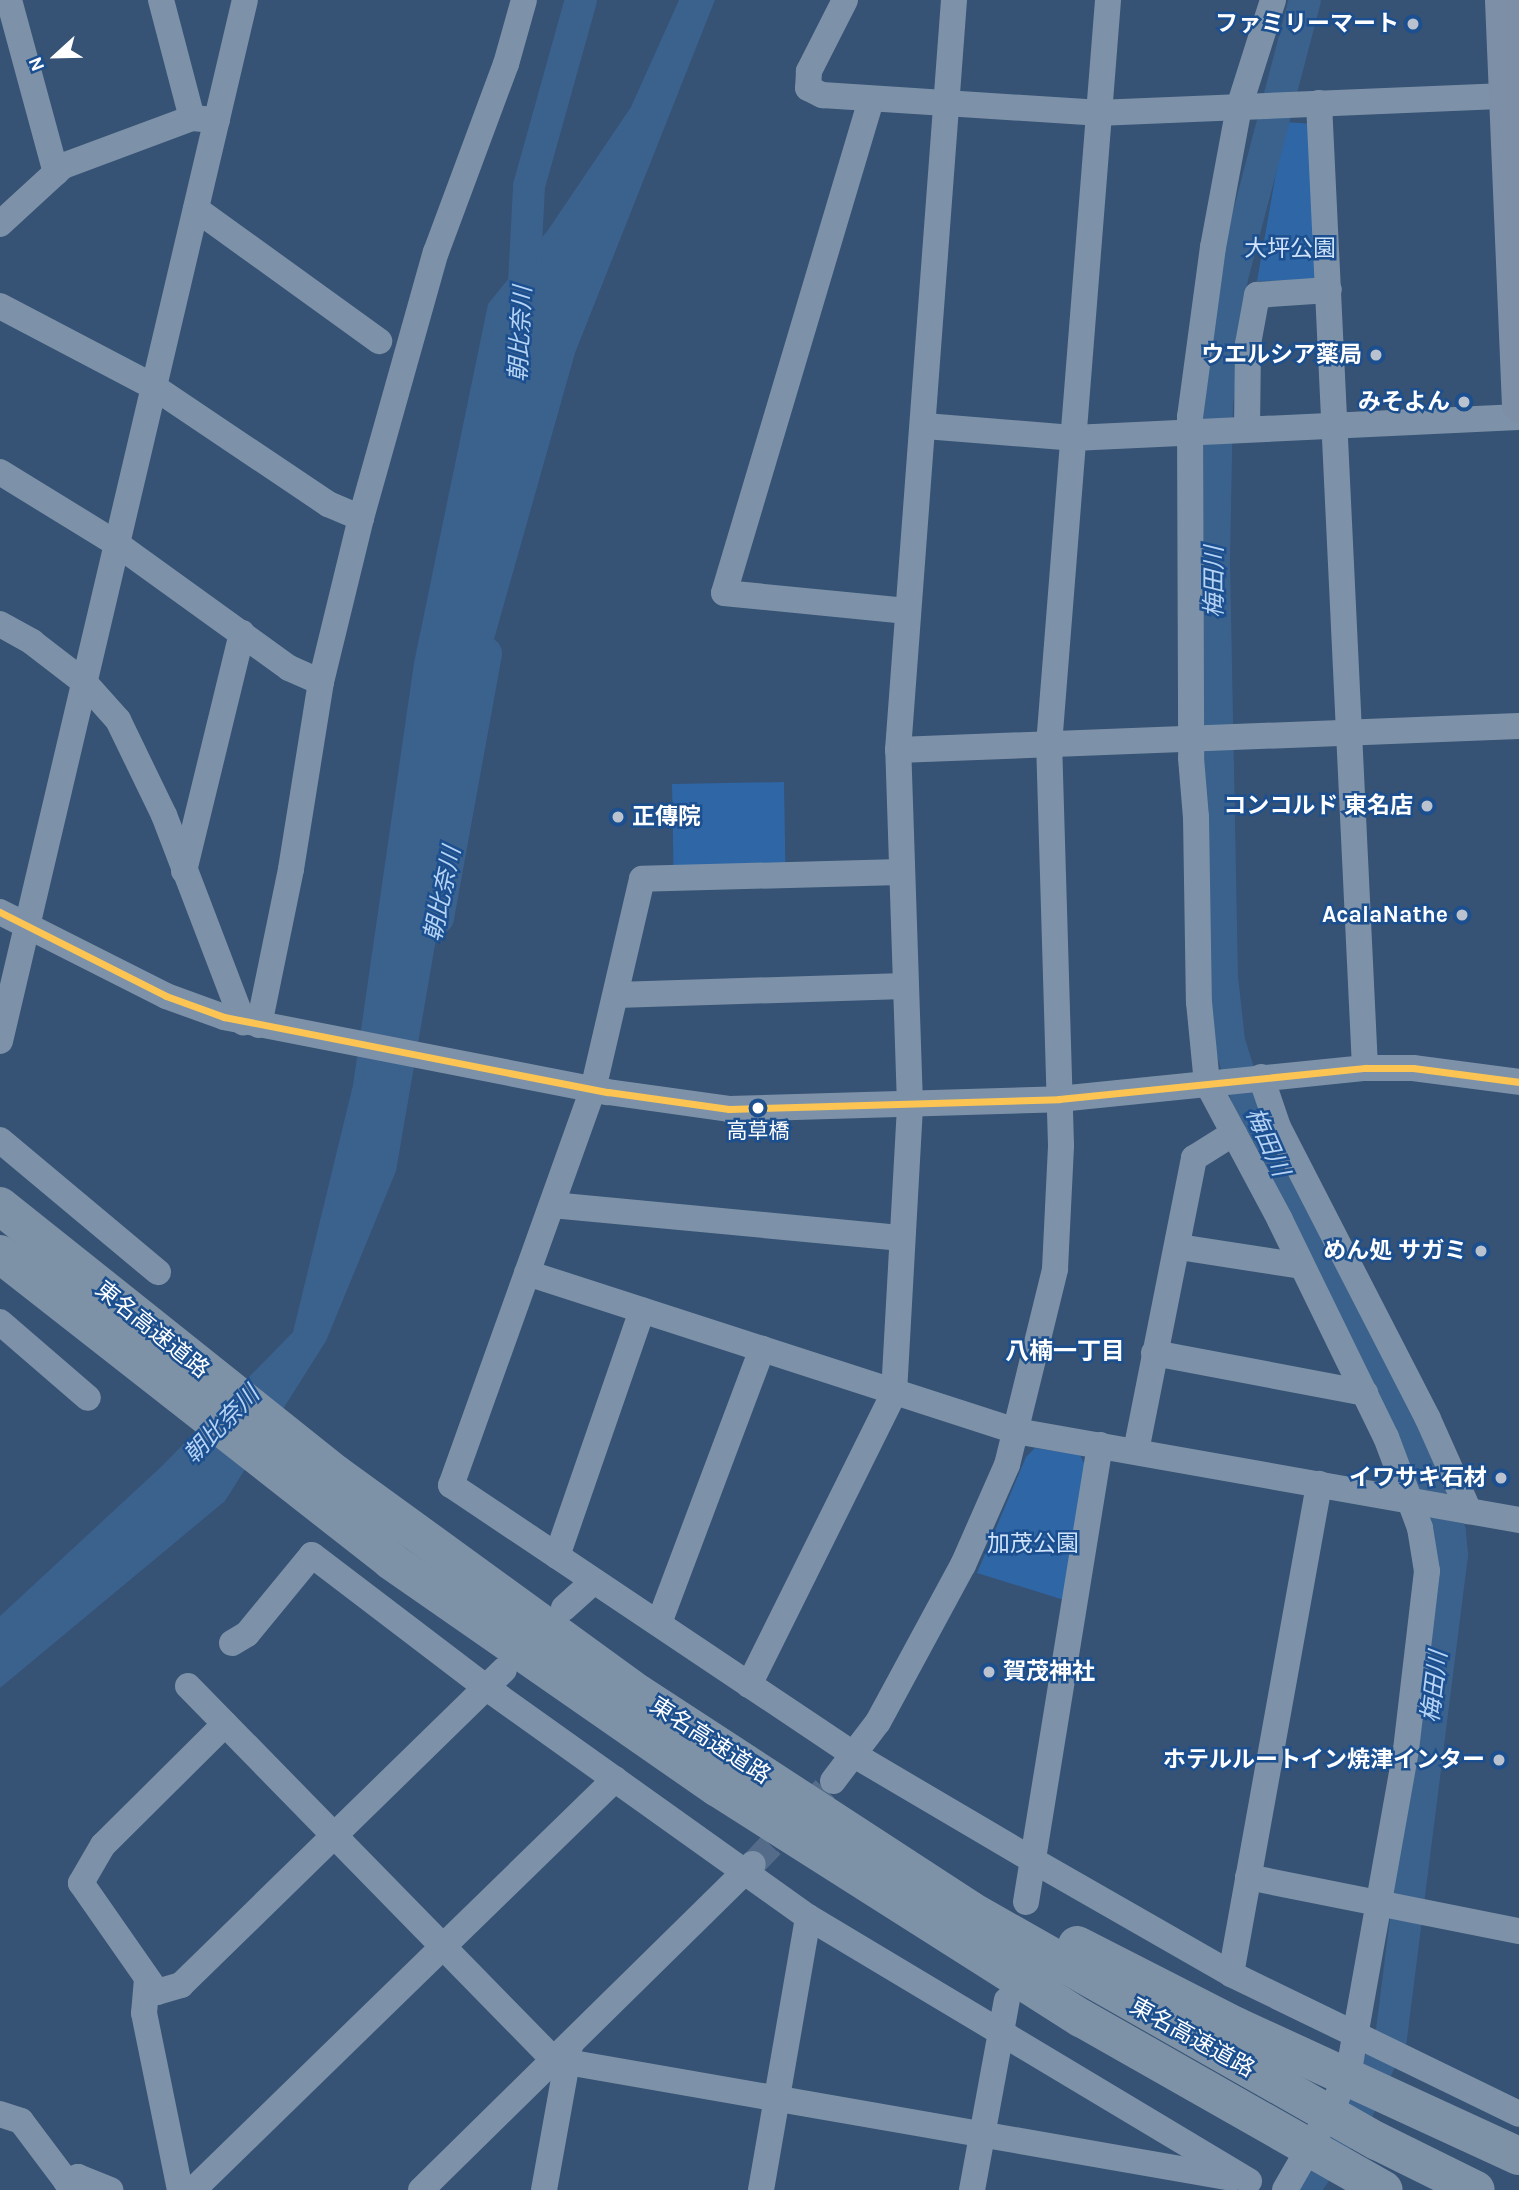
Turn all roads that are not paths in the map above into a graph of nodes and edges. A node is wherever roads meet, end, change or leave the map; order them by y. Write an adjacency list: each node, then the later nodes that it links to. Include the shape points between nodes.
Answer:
1 (9, 0): 17 (street)
2 (162, 0): 16 (street)
3 (245, 0): 16 (street)
4 (524, 0): 32 (street, via 506,64 436,252)
5 (845, 0): 11 (street, via 809,71 808,88 822,95)
6 (954, 0): 12 (street)
7 (1108, 0): 15 (street)
8 (1273, 0): 14 (street)
9 (1502, 0): 10 (main road)
10 (1506, 96): 13 (street); 24 (main road)
11 (871, 100): 12 (street); 34 (street, via 724,593)
12 (947, 103): 15 (street); 26 (street)
13 (1312, 103): 14 (street); 20 (street)
14 (1245, 107): 15 (street); 29 (street, via 1213,247)
15 (1097, 113): 30 (street)
16 (204, 119): 17 (street); 18 (street)
17 (56, 173): 19 (street)
18 (195, 209): 22 (street); 23 (street)
19 (0, 224)
20 (1329, 290): 27 (street); 28 (street, via 1257,295 1248,344)
21 (0, 306): 23 (street)
22 (379, 341)
23 (154, 387): 32 (street, via 328,504); 33 (street)
24 (1519, 405)
25 (1519, 417): 27 (street)
26 (925, 426): 30 (street); 34 (street)
27 (1336, 426): 28 (street); 40 (street)
28 (1243, 430): 29 (street)
29 (1194, 432): 30 (street); 41 (street)
30 (1073, 438): 42 (street)
31 (0, 472): 33 (street)
32 (362, 517): 38 (street)
33 (117, 544): 36 (street); 37 (street)
34 (907, 611): 43 (street)
35 (0, 624): 37 (street)
36 (242, 633): 38 (street, via 289,668); 44 (street)
37 (84, 682): 44 (street, via 118,720 138,753); 47 (street)
38 (321, 682): 50 (street, via 291,869)
39 (1519, 726): 40 (street)
40 (1348, 734): 41 (street); 52 (street)
41 (1194, 740): 42 (street); 55 (street, via 1199,1002)
42 (1049, 745): 43 (street); 57 (street)
43 (898, 750): 45 (street)
44 (184, 871): 50 (street)
45 (901, 872): 48 (street); 49 (street, via 642,879)
46 (0, 912): 47 (street)
47 (27, 925): 50 (street, via 166,996); 51 (street)
48 (905, 986): 49 (street); 58 (street)
49 (616, 995): 56 (street)
50 (257, 1025): 56 (street)
51 (0, 1041)
52 (1365, 1068): 53 (street); 54 (street, via 1413,1068)
53 (1259, 1077): 55 (street); 83 (street, via 1278,1126 1428,1419)
54 (1519, 1082)
55 (1206, 1083): 57 (street); 59 (street)
56 (593, 1089): 58 (street, via 729,1110); 61 (street)
57 (1059, 1099): 58 (street); 77 (street, via 1055,1269)
58 (910, 1105): 63 (street)
59 (1234, 1133): 64 (street, via 1194,1158); 66 (street)
60 (0, 1140): 67 (street)
61 (552, 1205): 63 (street); 68 (street)
62 (0, 1206): 72 (highway, 東名高速道路)
63 (899, 1238): 74 (street)
64 (1179, 1247): 66 (street); 73 (street)
65 (0, 1254): 72 (highway, 東名高速道路)
66 (1302, 1266): 75 (street)
67 (158, 1272)
68 (527, 1273): 69 (street); 85 (street, via 451,1485)
69 (642, 1310): 71 (street); 85 (street)
70 (0, 1322): 76 (street)
71 (762, 1349): 74 (street); 88 (street)
72 (150, 1352): 81 (highway, 東名高速道路)
73 (1154, 1353): 75 (street); 79 (street)
74 (894, 1393): 77 (street); 91 (street)
75 (1364, 1393): 82 (street)
76 (88, 1398)
77 (1016, 1431): 78 (street); 94 (street, via 1007,1465 963,1565 907,1674)
78 (1100, 1445): 79 (street); 99 (street)
79 (1136, 1451): 80 (street)
80 (1320, 1484): 82 (street); 101 (street)
81 (327, 1490): 98 (highway, 東名高速道路); 119 (highway, 東名高速道路, via 580,1695 855,1878 1081,2018)
82 (1412, 1501): 83 (street); 103 (street, via 1426,1549 1426,1595)
83 (1466, 1511): 84 (street)
84 (1519, 1520)
85 (557, 1556): 86 (street)
86 (594, 1581): 87 (street); 88 (street)
87 (564, 1608)
88 (659, 1623): 91 (street)
89 (232, 1643): 90 (street, via 247,1634 312,1555)
90 (494, 1678): 95 (street); 97 (street)
91 (749, 1685): 94 (street)
92 (188, 1686): 93 (street)
93 (225, 1724): 97 (street); 108 (street, via 103,1845 81,1883)
94 (856, 1756): 96 (street); 99 (street)
95 (615, 1779): 100 (street); 106 (street)
96 (833, 1781)
97 (332, 1835): 106 (street); 108 (street, via 181,1985 157,1992)
98 (861, 1840): 117 (highway, via 1328,2069); 129 (highway, 東名高速道路, via 970,1910 1291,2093)
99 (1034, 1861): 102 (street); 107 (street)
100 (750, 1868): 104 (street); 112 (street)
101 (1248, 1877): 103 (street); 107 (street)
102 (1026, 1902)
103 (1384, 1903): 105 (street); 111 (street)
104 (808, 1917): 110 (street); 113 (street)
105 (1519, 1931)
106 (443, 1946): 112 (street); 122 (street)
107 (1231, 1974): 111 (street)
108 (146, 1979): 121 (street, via 144,2013)
109 (1007, 2000): 110 (street)
110 (1001, 2032): 116 (street); 118 (street)
111 (1358, 2037): 114 (street); 128 (street, via 1343,2087)
112 (564, 2056): 113 (street); 123 (street); 124 (street)
113 (777, 2101): 116 (street); 125 (street)
114 (1519, 2113)
115 (0, 2114): 120 (street, via 21,2121 66,2181 78,2177)
116 (981, 2134): 118 (street); 126 (street)
117 (1519, 2156)
118 (1249, 2181): 127 (street)
119 (1370, 2182)
120 (103, 2189)
121 (180, 2190)
122 (193, 2190)
123 (421, 2190)
124 (544, 2190)
125 (761, 2190)
126 (972, 2190)
127 (1274, 2190)
128 (1285, 2190)
129 (1476, 2190)

